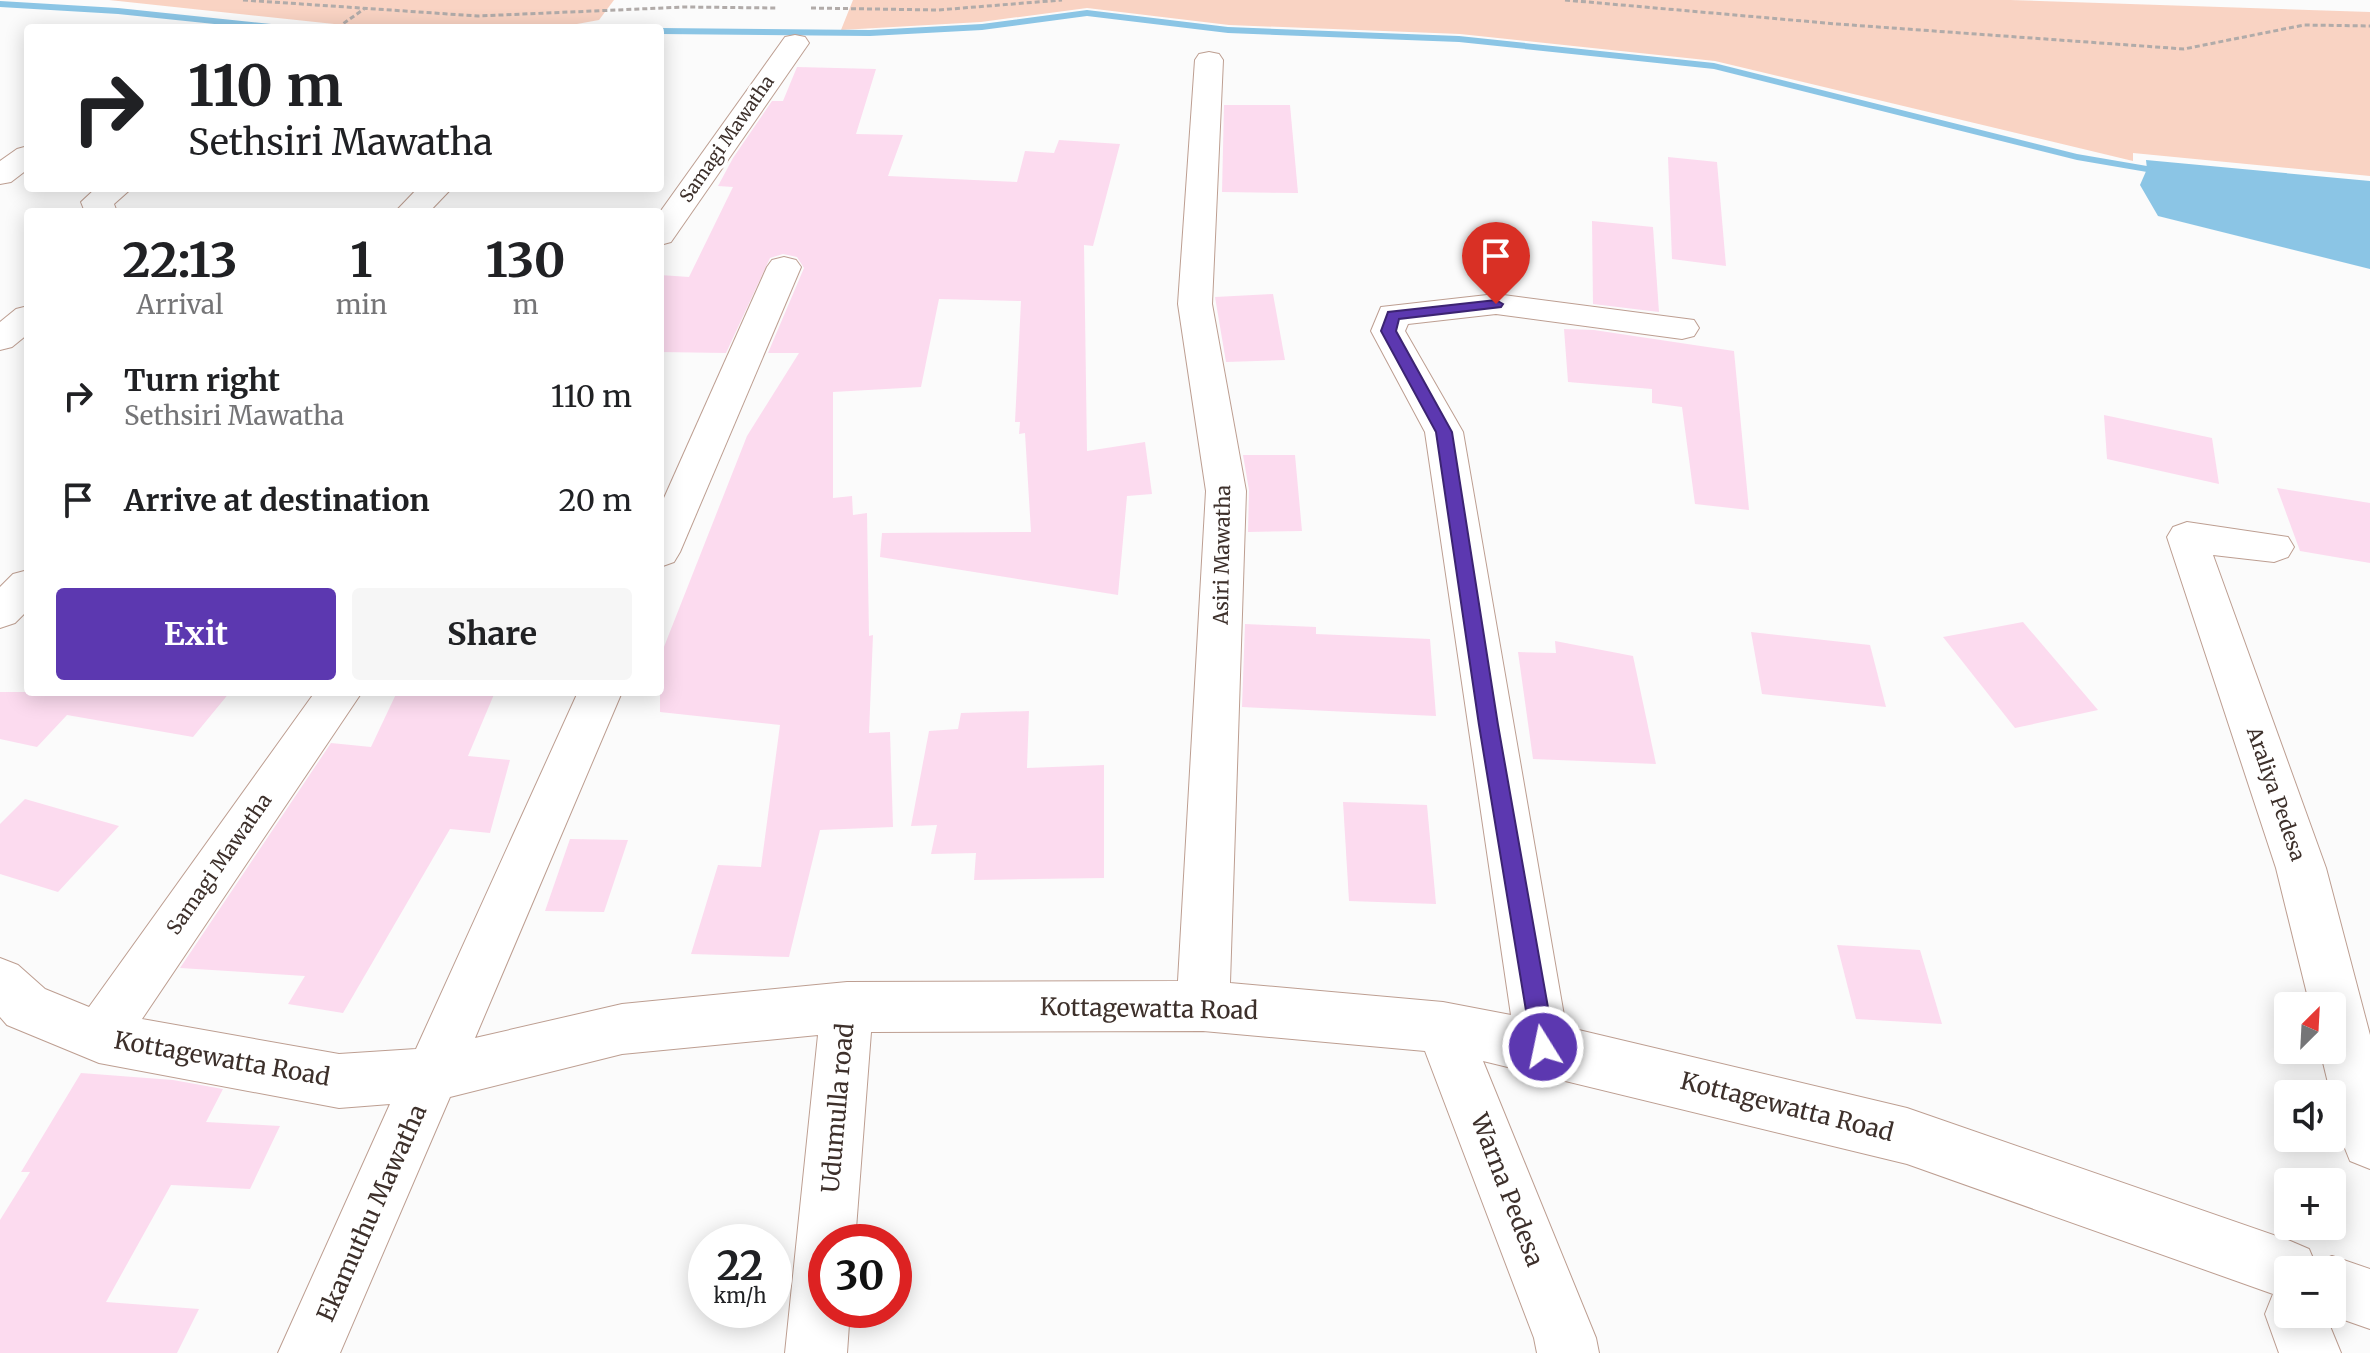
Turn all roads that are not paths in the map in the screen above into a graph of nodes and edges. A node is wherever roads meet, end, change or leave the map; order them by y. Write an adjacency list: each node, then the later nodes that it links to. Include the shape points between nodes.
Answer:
1 (795, 43): 9 (street, Samagi Mawatha)
2 (1209, 60): 21 (street, Asiri Mawatha, via 1195,304 1226,491)
3 (24, 158): 4 (street)
4 (0, 175)
5 (111, 192): 7 (street, via 97,202)
6 (432, 192): 8 (street)
7 (99, 208)
8 (415, 208)
9 (664, 229)
10 (784, 267): 14 (street)
11 (24, 320): 13 (street)
12 (1682, 328): 25 (street, via 1496,304 1393,315 1388,331 1444,432)
13 (0, 339)
14 (664, 543)
15 (2274, 547): 27 (street, Araliya Pedesa, via 2187,537 2301,868)
16 (24, 589): 17 (street)
17 (0, 612)
18 (337, 696): 24 (street, Samagi Mawatha)
19 (598, 696): 26 (street, Ekamuthu Mawatha)
20 (0, 982): 24 (street, Kottagewatta Road, via 26,1007)
21 (1203, 1006): 22 (street, Kottagewatta Road); 23 (street, Kottagewatta Road)
22 (847, 1007): 26 (street, Kottagewatta Road, via 622,1029); 33 (street, Udumulla road)
23 (1443, 1027): 25 (street, Kottagewatta Road); 34 (street, Warna Pedesa)
24 (99, 1037): 26 (street, Kottagewatta Road, via 339,1081)
25 (1543, 1047): 28 (street, Kottagewatta Road, via 1907,1136)
26 (434, 1074): 32 (street, Ekamuthu Mawatha)
27 (2370, 1141)
28 (2274, 1281)
29 (2346, 1291): 30 (street)
30 (2370, 1299)
31 (2301, 1328): 35 (street)
32 (309, 1353)
33 (816, 1353)
34 (1568, 1353)
35 (2310, 1353)

